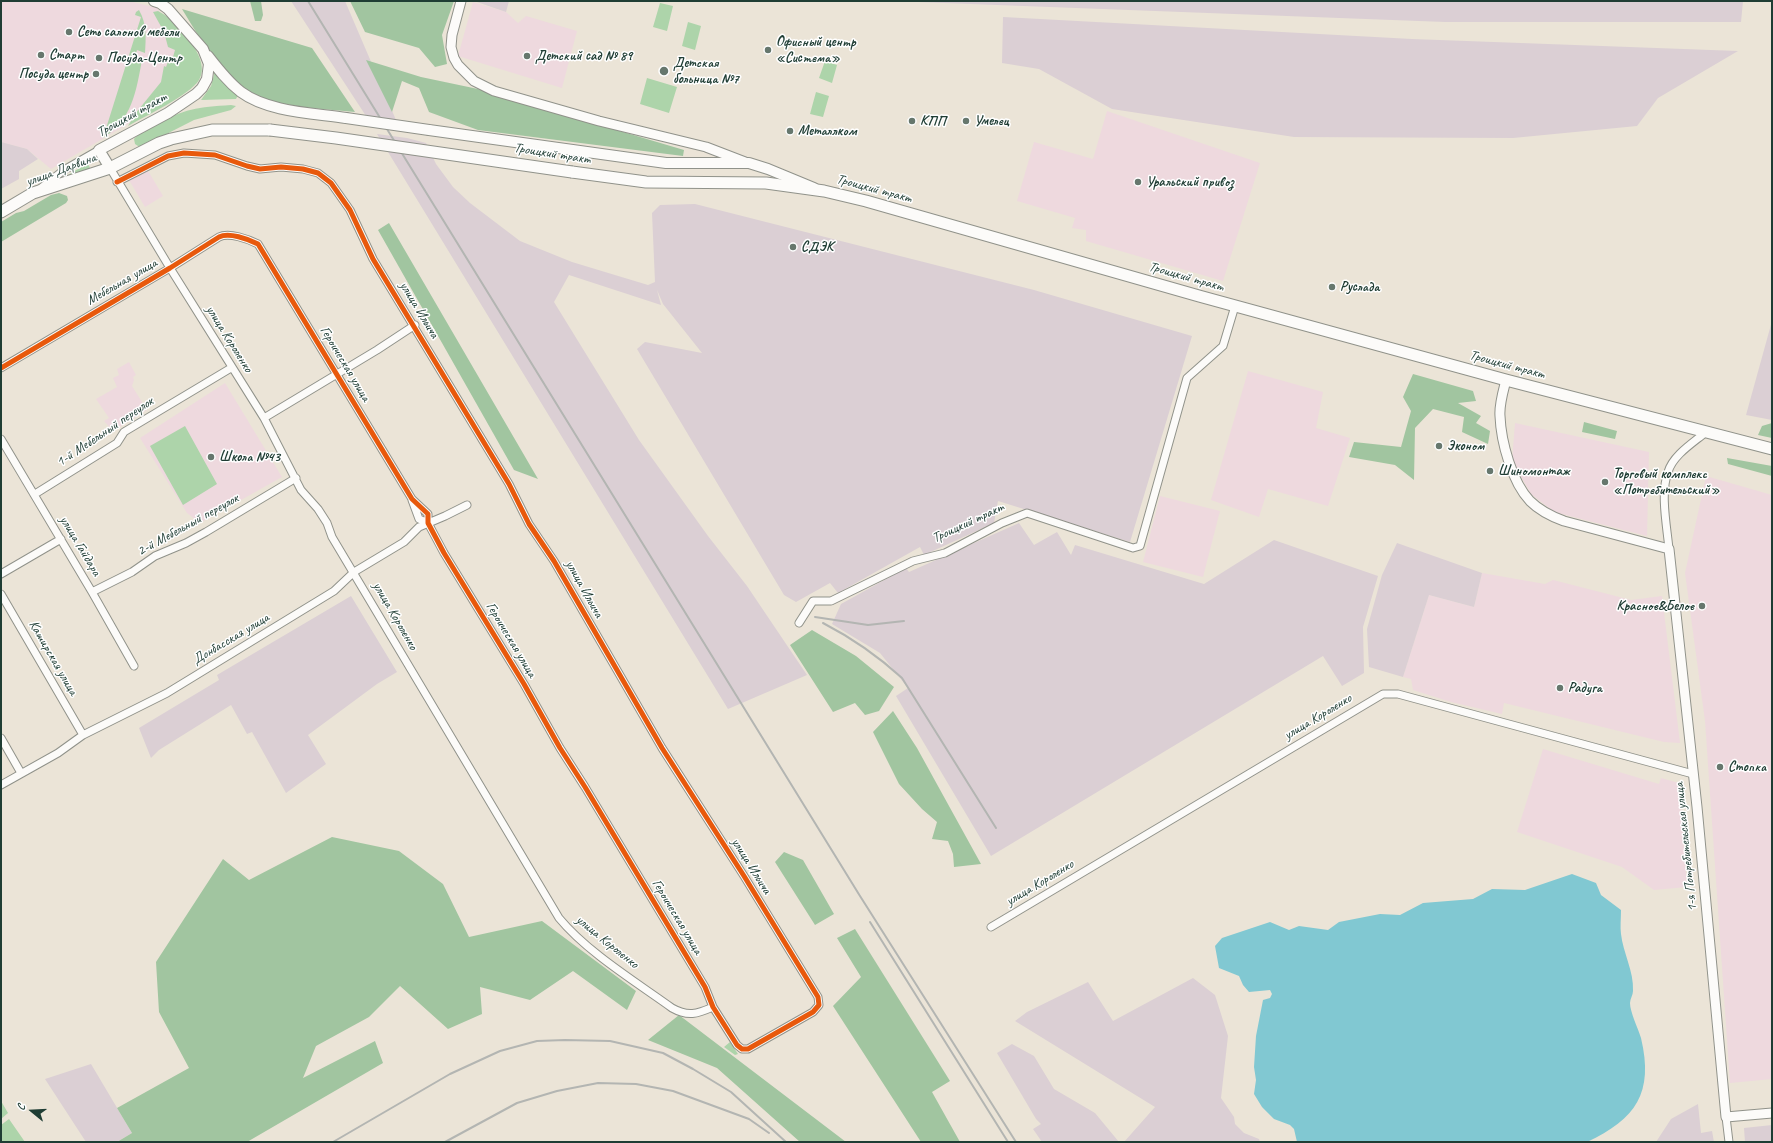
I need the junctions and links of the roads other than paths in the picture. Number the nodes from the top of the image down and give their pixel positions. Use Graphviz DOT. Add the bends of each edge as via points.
graph roads {
  1 [pos="154,1"];
  2 [pos="461,1"];
  3 [pos="203,49"];
  4 [pos="706,147"];
  5 [pos="99,150"];
  6 [pos="749,163"];
  7 [pos="702,164"];
  8 [pos="110,168"];
  9 [pos="117,182"];
  10 [pos="824,191"];
  11 [pos="33,193"];
  12 [pos="1,212"];
  13 [pos="258,244"];
  14 [pos="170,268"];
  15 [pos="1235,306"];
  16 [pos="415,325"];
  17 [pos="1,368"];
  18 [pos="231,368"];
  19 [pos="337,374"];
  20 [pos="1506,380"];
  21 [pos="264,418"];
  22 [pos="1706,432"];
  23 [pos="1,439"];
  24 [pos="1772,449"];
  25 [pos="296,478"];
  26 [pos="35,494"];
  27 [pos="467,505"];
  28 [pos="428,523"];
  29 [pos="61,539"];
  30 [pos="1669,549"];
  31 [pos="354,572"];
  32 [pos="1,574"];
  33 [pos="92,592"];
  34 [pos="1,594"];
  35 [pos="799,622"];
  36 [pos="134,666"];
  37 [pos="83,735"];
  38 [pos="1,738"];
  39 [pos="21,773"];
  40 [pos="1693,774"];
  41 [pos="1,785"];
  42 [pos="991,927"];
  43 [pos="713,1008"];
  44 [pos="742,1049"];
  45 [pos="1772,1113"];
  46 [pos="1726,1117"];
  47 [pos="1729,1142"];
  1 -- 3 [label="main road, Троицкий тракт" via="168,9"];
  2 -- 4 [label="street" via="451,47 458,65 474,81 494,90 592,119"];
  3 -- 5 [label="main road, Троицкий тракт" via="209,64 208,73 202,88 196,94 168,113"];
  3 -- 7 [label="main road, bridge" via="241,92 278,107 666,163"];
  4 -- 6 [label="street"];
  4 -- 7 [label="street" via="709,152 708,158"];
  5 -- 8 [label="main road, Троицкий тракт"];
  5 -- 11 [label="street" via="64,170"];
  6 -- 7 [label="main road"];
  6 -- 10 [label="main road"];
  8 -- 9 [label="street, улица Короленко"];
  8 -- 10 [label="main road, Троицкий тракт, bridge" via="160,143 184,136 212,130 270,130 634,181 766,183"];
  8 -- 11 [label="main road, улица Дарвина"];
  9 -- 14 [label="street, улица Короленко"];
  9 -- 16 [label="street, улица Ильича" via="168,156 184,152 215,155 260,169 303,168 318,173 331,183 350,210 373,258"];
  10 -- 15 [label="main road, Троицкий тракт"];
  11 -- 12 [label="main road, улица Дарвина"];
  13 -- 14 [label="street, Мебельная улица" via="223,235"];
  13 -- 19 [label="street, Героическая улица"];
  14 -- 17 [label="street, Мебельная улица"];
  14 -- 18 [label="street, улица Короленко"];
  15 -- 20 [label="main road, Троицкий тракт"];
  15 -- 35 [label="street, Троицкий тракт" via="1223,346 1188,378 1140,546 1133,548 1027,513 944,553 913,561 832,601 813,601"];
  16 -- 19 [label="street"];
  16 -- 44 [label="street, улица Ильича" via="662,748 818,997 819,1005 813,1012 748,1049"];
  18 -- 21 [label="street, улица Короленко"];
  18 -- 26 [label="street, 1-й Мебельный переулок" via="124,432 117,443"];
  19 -- 21 [label="street"];
  19 -- 28 [label="street, Героическая улица" via="412,499 428,514"];
  20 -- 22 [label="main road, Троицкий тракт"];
  20 -- 30 [label="street" via="1500,415 1504,448 1510,467 1530,501 1556,519"];
  21 -- 25 [label="street, улица Короленко"];
  22 -- 24 [label="main road, Троицкий тракт"];
  22 -- 30 [label="street, 1-я Потребительская улица" via="1676,458 1668,471 1665,494"];
  23 -- 26 [label="street, улица Гайдара"];
  25 -- 31 [label="street, улица Короленко" via="327,523"];
  25 -- 33 [label="street, 2-й Мебельный переулок" via="206,532 154,556 132,572"];
  26 -- 29 [label="street, улица Гайдара"];
  27 -- 28 [label="street, Донбасская улица"];
  28 -- 31 [label="street, Донбасская улица" via="419,527 398,546"];
  28 -- 43 [label="street, Героическая улица" via="705,987"];
  29 -- 32 [label="street"];
  29 -- 33 [label="street, улица Гайдара"];
  30 -- 40 [label="street, 1-я Потребительская улица"];
  31 -- 37 [label="street, Донбасская улица" via="334,591 167,693"];
  31 -- 43 [label="street, улица Короленко" via="548,901 570,930 615,967 681,1013 701,1012"];
  33 -- 36 [label="street, улица Гайдара"];
  34 -- 37 [label="street, Каширская улица"];
  37 -- 39 [label="street, Донбасская улица" via="58,753"];
  38 -- 39 [label="street"];
  39 -- 41 [label="street, Донбасская улица"];
  40 -- 42 [label="street, улица Короленко" via="1398,694 1383,694"];
  40 -- 46 [label="street, 1-я Потребительская улица"];
  43 -- 44 [label="street, Героическая улица"];
  45 -- 46 [label="street"];
  46 -- 47 [label="street, 1-я Потребительская улица"];
}
